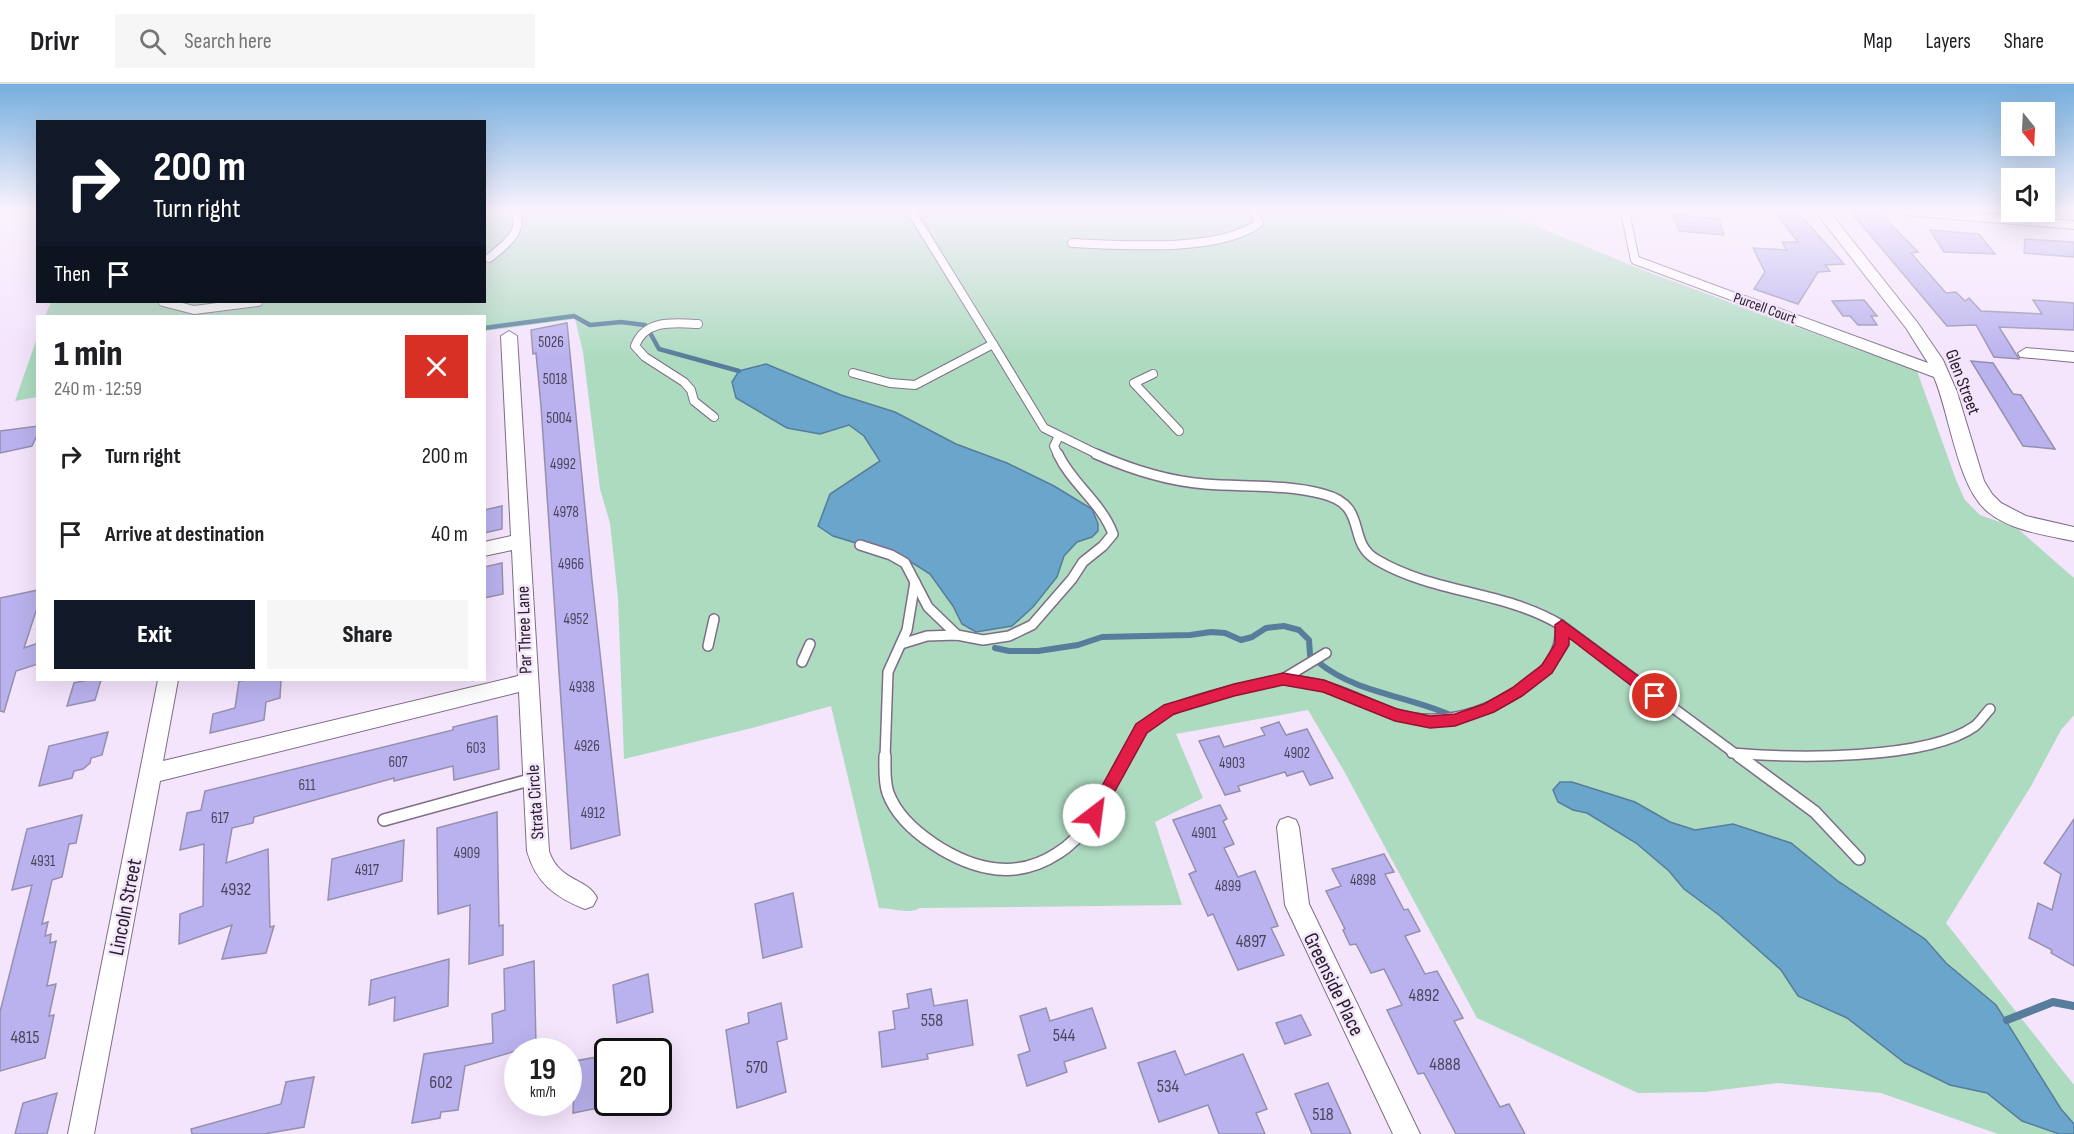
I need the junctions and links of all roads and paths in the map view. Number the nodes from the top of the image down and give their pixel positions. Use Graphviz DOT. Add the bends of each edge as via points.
graph roads {
  1 [pos="941,260"];
  2 [pos="1635,260"];
  3 [pos="1861,260"];
  4 [pos="1740,299"];
  5 [pos="167,303"];
  6 [pos="250,303"];
  7 [pos="698,324"];
  8 [pos="508,336"];
  9 [pos="993,344"];
  10 [pos="2026,353"];
  11 [pos="2074,357"];
  12 [pos="853,373"];
  13 [pos="1153,374"];
  14 [pos="1942,374"];
  15 [pos="714,417"];
  16 [pos="1179,431"];
  17 [pos="1059,436"];
  18 [pos="2074,534"];
  19 [pos="521,541"];
  20 [pos="860,545"];
  21 [pos="486,549"];
  22 [pos="915,582"];
  23 [pos="714,619"];
  24 [pos="1562,625"];
  25 [pos="957,635"];
  26 [pos="810,644"];
  27 [pos="901,644"];
  28 [pos="708,646"];
  29 [pos="1326,653"];
  30 [pos="802,662"];
  31 [pos="1283,679"];
  32 [pos="168,681"];
  33 [pos="527,682"];
  34 [pos="1990,709"];
  35 [pos="1732,753"];
  36 [pos="150,774"];
  37 [pos="533,779"];
  38 [pos="384,820"];
  39 [pos="1288,826"];
  40 [pos="1859,859"];
  41 [pos="585,898"];
  42 [pos="81,1134"];
  43 [pos="1407,1134"];
  1 -- 9 [label="lane"];
  2 -- 4 [label="lane, Purcell Court"];
  3 -- 14 [label="street, Glen Street" via="1922,338"];
  4 -- 14 [label="street, Purcell Court"];
  5 -- 6 [label="lane" via="194,310"];
  7 -- 15 [label="lane" via="658,324 642,330 634,346 684,382 694,401"];
  8 -- 19 [label="street, Par Three Lane"];
  9 -- 12 [label="lane" via="915,385"];
  9 -- 17 [label="lane" via="1044,428"];
  10 -- 11 [label="street"];
  13 -- 16 [label="lane" via="1134,383"];
  14 -- 18 [label="street, Glen Street" via="1980,490 2007,515"];
  17 -- 24 [label="lane" via="1139,470 1174,480 1284,487 1327,495 1353,512 1360,544 1384,565 1445,586 1519,602"];
  17 -- 25 [label="lane" via="1054,447 1059,462 1094,497 1109,519 1113,534 1083,562 1032,625 1009,636 983,640"];
  19 -- 21 [label="street"];
  19 -- 33 [label="street, Par Three Lane"];
  20 -- 22 [label="lane" via="905,563"];
  22 -- 25 [label="lane" via="928,607"];
  22 -- 27 [label="lane"];
  23 -- 28 [label="lane"];
  24 -- 31 [label="lane" via="1562,645 1547,669 1489,708 1455,720 1430,722 1395,714 1324,686"];
  24 -- 35 [label="lane"];
  25 -- 27 [label="lane" via="927,636"];
  26 -- 30 [label="lane"];
  27 -- 31 [label="lane" via="888,672 887,792 900,815 926,839 962,860 997,869 1030,867 1059,853 1084,831 1142,729 1170,710"];
  29 -- 31 [label="lane"];
  32 -- 36 [label="street, Lincoln Street"];
  33 -- 36 [label="street, Par Three Lane"];
  33 -- 37 [label="street, Strata Circle"];
  34 -- 35 [label="lane" via="1975,726 1941,741 1900,752 1767,756"];
  35 -- 40 [label="lane" via="1815,812"];
  36 -- 42 [label="street, Lincoln Street"];
  37 -- 38 [label="lane"];
  37 -- 41 [label="street, Strata Circle" via="541,862 550,878"];
  39 -- 43 [label="street, Greenside Place" via="1296,905"];
}
